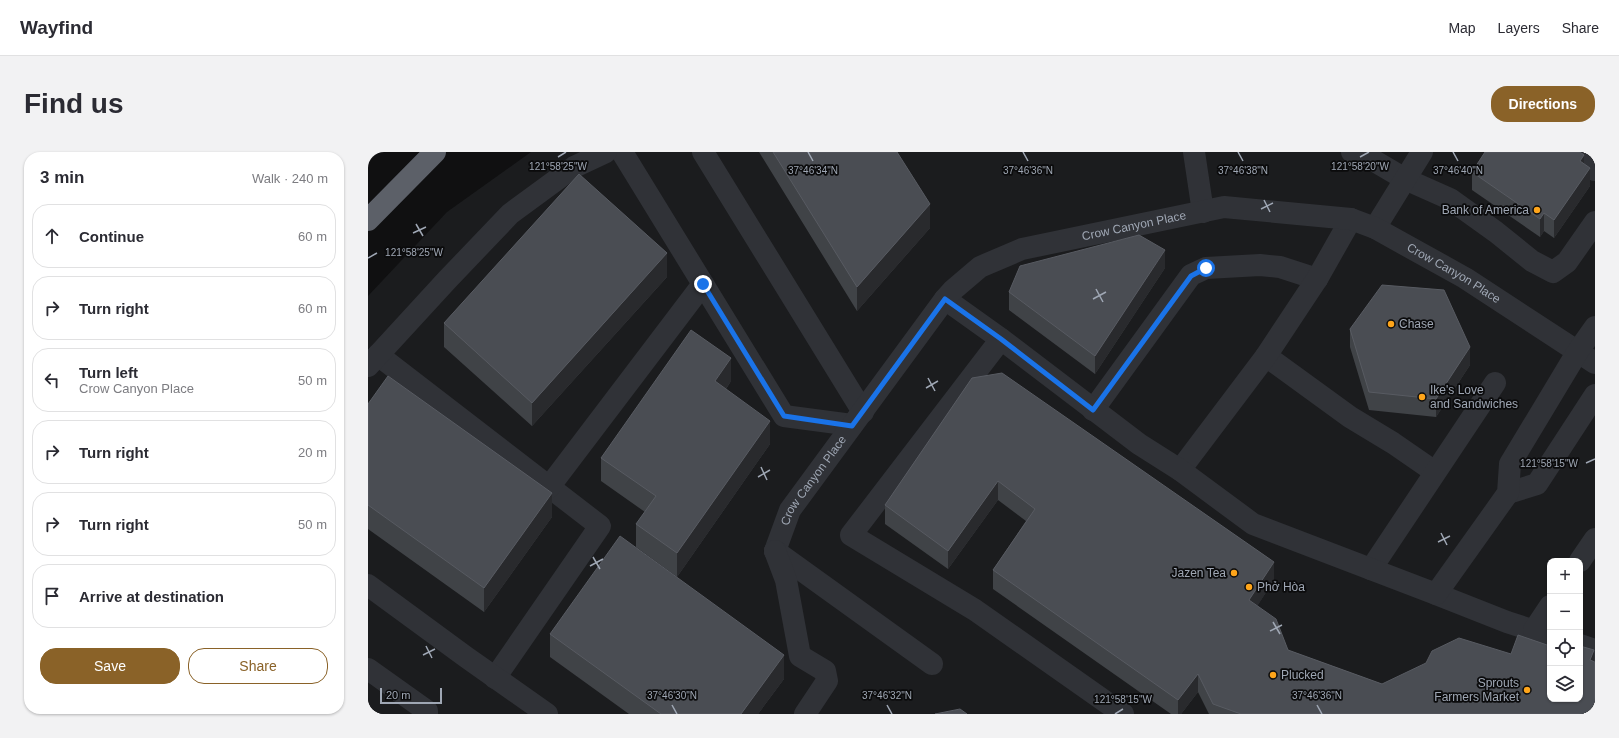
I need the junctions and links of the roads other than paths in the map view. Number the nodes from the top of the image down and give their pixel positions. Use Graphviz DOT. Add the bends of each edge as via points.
graph roads {
  1 [pos="435,152"];
  2 [pos="606,152"];
  3 [pos="622,152"];
  4 [pos="703,152"];
  5 [pos="1194,152"];
  6 [pos="1352,152"];
  7 [pos="1422,152"];
  8 [pos="1568,152"];
  9 [pos="1595,170"];
  10 [pos="1405,179"];
  11 [pos="1203,212"];
  12 [pos="1351,218"];
  13 [pos="368,220"];
  14 [pos="1595,222"];
  15 [pos="1375,228"];
  16 [pos="1317,280"];
  17 [pos="703,284"];
  18 [pos="945,299"];
  19 [pos="1595,327"];
  20 [pos="1001,339"];
  21 [pos="1266,356"];
  22 [pos="1587,357"];
  23 [pos="373,360"];
  24 [pos="1495,383"];
  25 [pos="1595,395"];
  26 [pos="1093,410"];
  27 [pos="858,419"];
  28 [pos="1180,470"];
  29 [pos="1435,472"];
  30 [pos="549,487"];
  31 [pos="1508,494"];
  32 [pos="1595,539"];
  33 [pos="775,551"];
  34 [pos="1582,558"];
  35 [pos="1370,569"];
  36 [pos="368,585"];
  37 [pos="1436,594"];
  38 [pos="1547,616"];
  39 [pos="1542,633"];
  40 [pos="1583,646"];
  41 [pos="1595,650"];
  42 [pos="932,664"];
  43 [pos="368,669"];
  44 [pos="495,678"];
  45 [pos="427,714"];
  46 [pos="547,714"];
  47 [pos="805,714"];
  48 [pos="1123,714"];
  1 -- 13 [label="highway"];
  2 -- 23 [label="street" via="574,167 510,214"];
  3 -- 17 [label="street"];
  4 -- 27 [label="street"];
  5 -- 11 [label="street"];
  6 -- 10 [label="street" via="1366,156"];
  7 -- 10 [label="street"];
  8 -- 9 [label="street"];
  10 -- 14 [label="street" via="1450,199 1532,261 1553,272 1567,262"];
  10 -- 15 [label="street"];
  11 -- 12 [label="street, Crow Canyon Place" via="1224,207"];
  11 -- 18 [label="street, Crow Canyon Place" via="1022,249 980,267"];
  12 -- 15 [label="street, Crow Canyon Place"];
  12 -- 16 [label="street"];
  15 -- 22 [label="street, Crow Canyon Place" via="1465,278"];
  16 -- 21 [label="street"];
  16 -- 26 [label="street" via="1280,268 1260,265 1206,268 1191,276"];
  17 -- 27 [label="street" via="784,416"];
  17 -- 30 [label="street"];
  18 -- 20 [label="street"];
  18 -- 27 [label="street, Crow Canyon Place"];
  19 -- 22 [label="street"];
  20 -- 26 [label="street"];
  20 -- 48 [label="street" via="850,535 975,610"];
  21 -- 28 [label="street"];
  21 -- 29 [label="street" via="1350,417"];
  22 -- 31 [label="street" via="1510,464"];
  23 -- 30 [label="street"];
  24 -- 29 [label="street"];
  25 -- 31 [label="street" via="1537,484"];
  26 -- 28 [label="street"];
  27 -- 33 [label="street, Crow Canyon Place" via="790,510"];
  28 -- 35 [label="street" via="1253,524"];
  29 -- 35 [label="street"];
  30 -- 44 [label="street" via="600,526"];
  31 -- 37 [label="street"];
  32 -- 34 [label="street"];
  33 -- 42 [label="street"];
  33 -- 47 [label="street" via="786,580 800,656 825,671 827,681"];
  35 -- 37 [label="street"];
  36 -- 44 [label="street"];
  37 -- 39 [label="street"];
  38 -- 39 [label="street"];
  40 -- 41 [label="street"];
  43 -- 45 [label="street" via="427,711"];
  44 -- 46 [label="street"];
}
